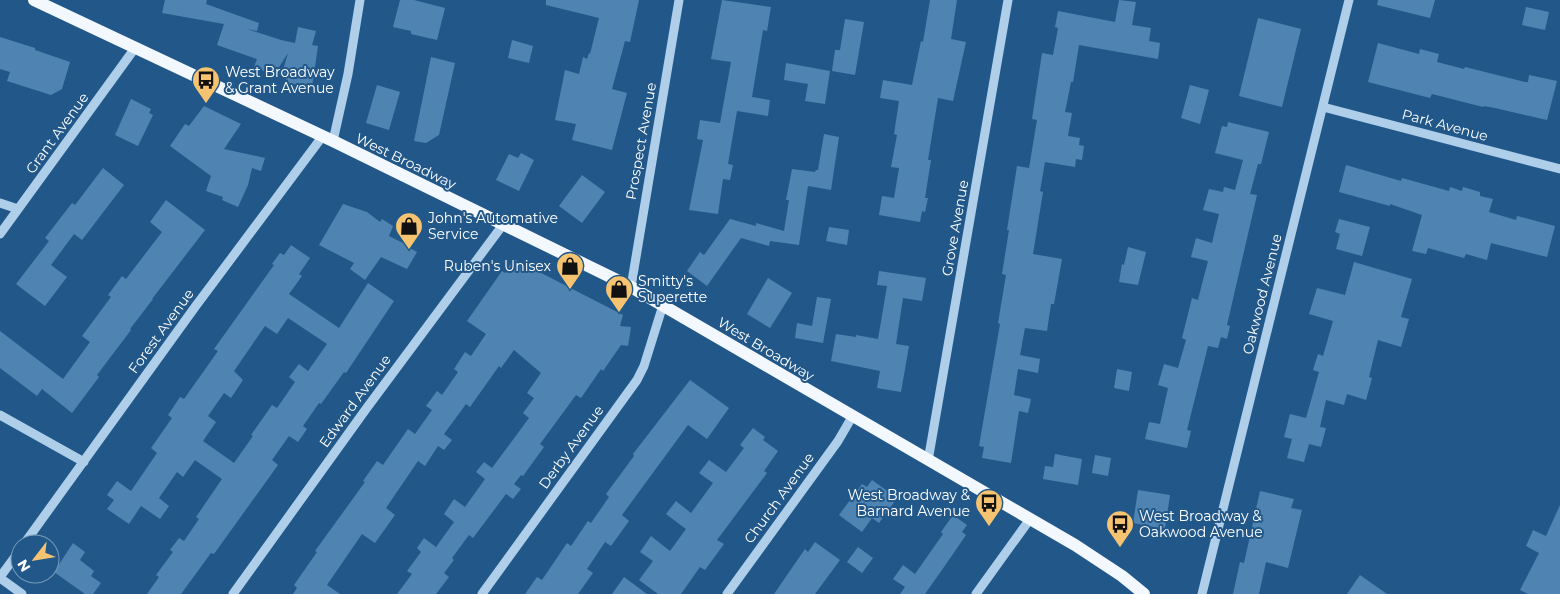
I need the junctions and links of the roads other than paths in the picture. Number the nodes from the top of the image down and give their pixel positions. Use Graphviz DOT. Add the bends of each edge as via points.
graph roads {
  1 [pos="360,0"];
  2 [pos="679,0"];
  3 [pos="1008,0"];
  4 [pos="1349,0"];
  5 [pos="40,1"];
  6 [pos="136,48"];
  7 [pos="1323,108"];
  8 [pos="327,139"];
  9 [pos="1560,169"];
  10 [pos="0,203"];
  11 [pos="18,208"];
  12 [pos="502,226"];
  13 [pos="0,234"];
  14 [pos="630,287"];
  15 [pos="663,305"];
  16 [pos="0,415"];
  17 [pos="852,417"];
  18 [pos="928,461"];
  19 [pos="84,462"];
  20 [pos="1030,519"];
  21 [pos="31,534"];
  22 [pos="10,564"];
  23 [pos="0,578"];
  24 [pos="22,594"];
  25 [pos="233,594"];
  26 [pos="482,594"];
  27 [pos="727,594"];
  28 [pos="976,594"];
  29 [pos="1144,594"];
  30 [pos="1202,594"];
  1 -- 8 [label="street" via="348,74"];
  2 -- 14 [label="street, Prospect Avenue"];
  3 -- 18 [label="street, Grove Avenue"];
  4 -- 7 [label="street, Oakwood Avenue"];
  5 -- 6 [label="main road, West Broadway"];
  6 -- 8 [label="main road, West Broadway"];
  6 -- 11 [label="street, Grant Avenue"];
  7 -- 9 [label="street, Park Avenue"];
  7 -- 30 [label="street, Oakwood Avenue"];
  8 -- 12 [label="main road, West Broadway"];
  8 -- 19 [label="street, Forest Avenue" via="195,307"];
  10 -- 11 [label="street"];
  11 -- 13 [label="street, Grant Avenue"];
  12 -- 14 [label="main road, West Broadway"];
  12 -- 25 [label="street, Edward Avenue"];
  14 -- 15 [label="main road, West Broadway"];
  15 -- 17 [label="main road, West Broadway"];
  15 -- 26 [label="street, Derby Avenue" via="637,380"];
  16 -- 19 [label="street"];
  17 -- 18 [label="main road, West Broadway"];
  17 -- 27 [label="street, Church Avenue"];
  18 -- 20 [label="main road, West Broadway"];
  19 -- 21 [label="street, Forest Avenue"];
  20 -- 28 [label="street"];
  20 -- 29 [label="main road, West Broadway" via="1075,545"];
  22 -- 23 [label="street"];
  23 -- 24 [label="street"];
}
